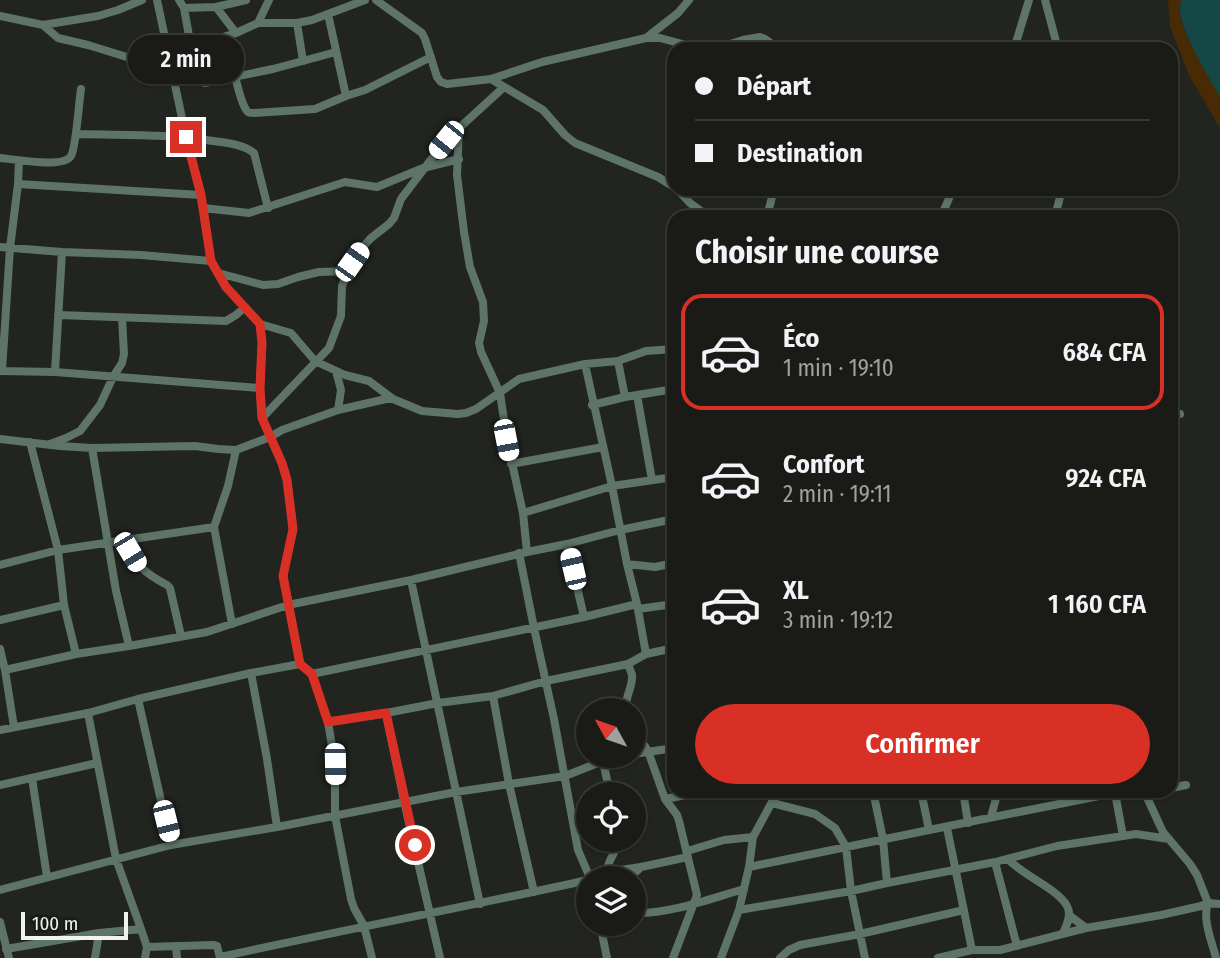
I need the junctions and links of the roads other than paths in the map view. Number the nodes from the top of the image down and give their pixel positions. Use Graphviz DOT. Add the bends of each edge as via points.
graph roads {
  1 [pos="142,0"];
  2 [pos="157,0"];
  3 [pos="246,0"];
  4 [pos="270,0"];
  5 [pos="365,0"];
  6 [pos="376,0"];
  7 [pos="689,0"];
  8 [pos="1029,0"];
  9 [pos="1045,0"];
  10 [pos="181,4"];
  11 [pos="216,7"];
  12 [pos="328,14"];
  13 [pos="0,16"];
  14 [pos="258,23"];
  15 [pos="297,23"];
  16 [pos="43,25"];
  17 [pos="236,33"];
  18 [pos="646,38"];
  19 [pos="675,42"];
  20 [pos="737,42"];
  21 [pos="769,42"];
  22 [pos="1016,42"];
  23 [pos="1056,42"];
  24 [pos="191,47"];
  25 [pos="168,52"];
  26 [pos="336,52"];
  27 [pos="431,57"];
  28 [pos="303,61"];
  29 [pos="172,71"];
  30 [pos="191,74"];
  31 [pos="235,76"];
  32 [pos="491,79"];
  33 [pos="504,87"];
  34 [pos="81,89"];
  35 [pos="345,96"];
  36 [pos="459,127"];
  37 [pos="76,134"];
  38 [pos="186,137"];
  39 [pos="0,158"];
  40 [pos="459,159"];
  41 [pos="19,161"];
  42 [pos="423,168"];
  43 [pos="667,183"];
  44 [pos="18,184"];
  45 [pos="201,195"];
  46 [pos="683,196"];
  47 [pos="203,208"];
  48 [pos="268,208"];
  49 [pos="700,210"];
  50 [pos="0,247"];
  51 [pos="10,248"];
  52 [pos="62,252"];
  53 [pos="211,261"];
  54 [pos="348,271"];
  55 [pos="218,273"];
  56 [pos="244,307"];
  57 [pos="2,312"];
  58 [pos="58,315"];
  59 [pos="122,318"];
  60 [pos="260,324"];
  61 [pos="667,350"];
  62 [pos="315,361"];
  63 [pos="618,361"];
  64 [pos="584,364"];
  65 [pos="1,371"];
  66 [pos="55,372"];
  67 [pos="336,372"];
  68 [pos="113,376"];
  69 [pos="260,388"];
  70 [pos="667,390"];
  71 [pos="500,393"];
  72 [pos="637,395"];
  73 [pos="625,397"];
  74 [pos="393,400"];
  75 [pos="592,405"];
  76 [pos="338,410"];
  77 [pos="262,418"];
  78 [pos="270,437"];
  79 [pos="0,439"];
  80 [pos="30,442"];
  81 [pos="50,444"];
  82 [pos="603,447"];
  83 [pos="92,448"];
  84 [pos="236,450"];
  85 [pos="511,464"];
  86 [pos="667,478"];
  87 [pos="652,480"];
  88 [pos="612,486"];
  89 [pos="523,513"];
  90 [pos="667,520"];
  91 [pos="214,527"];
  92 [pos="620,530"];
  93 [pos="123,539"];
  94 [pos="107,541"];
  95 [pos="567,544"];
  96 [pos="58,550"];
  97 [pos="523,553"];
  98 [pos="627,564"];
  99 [pos="0,565"];
  100 [pos="667,565"];
  101 [pos="411,580"];
  102 [pos="64,605"];
  103 [pos="288,605"];
  104 [pos="667,605"];
  105 [pos="638,607"];
  106 [pos="584,617"];
  107 [pos="0,620"];
  108 [pos="232,624"];
  109 [pos="534,628"];
  110 [pos="181,636"];
  111 [pos="129,646"];
  112 [pos="0,649"];
  113 [pos="427,650"];
  114 [pos="667,650"];
  115 [pos="76,654"];
  116 [pos="646,654"];
  117 [pos="300,664"];
  118 [pos="628,664"];
  119 [pos="5,670"];
  120 [pos="251,673"];
  121 [pos="312,674"];
  122 [pos="546,681"];
  123 [pos="493,695"];
  124 [pos="627,698"];
  125 [pos="138,699"];
  126 [pos="438,703"];
  127 [pos="88,713"];
  128 [pos="386,713"];
  129 [pos="328,722"];
  130 [pos="14,727"];
  131 [pos="0,730"];
  132 [pos="646,748"];
  133 [pos="667,749"];
  134 [pos="648,751"];
  135 [pos="97,763"];
  136 [pos="585,768"];
  137 [pos="565,776"];
  138 [pos="32,778"];
  139 [pos="509,784"];
  140 [pos="1186,785"];
  141 [pos="0,786"];
  142 [pos="1178,787"];
  143 [pos="456,792"];
  144 [pos="670,798"];
  145 [pos="774,798"];
  146 [pos="874,798"];
  147 [pos="922,798"];
  148 [pos="964,798"];
  149 [pos="996,798"];
  150 [pos="1073,798"];
  151 [pos="1120,798"];
  152 [pos="1147,798"];
  153 [pos="665,799"];
  154 [pos="404,801"];
  155 [pos="772,803"];
  156 [pos="335,816"];
  157 [pos="991,817"];
  158 [pos="968,823"];
  159 [pos="277,827"];
  160 [pos="947,828"];
  161 [pos="929,830"];
  162 [pos="1123,836"];
  163 [pos="753,837"];
  164 [pos="883,839"];
  165 [pos="1169,839"];
  166 [pos="172,845"];
  167 [pos="846,847"];
  168 [pos="688,854"];
  169 [pos="116,859"];
  170 [pos="1009,860"];
  171 [pos="995,862"];
  172 [pos="585,866"];
  173 [pos="645,866"];
  174 [pos="749,867"];
  175 [pos="955,870"];
  176 [pos="47,877"];
  177 [pos="576,882"];
  178 [pos="887,883"];
  179 [pos="744,889"];
  180 [pos="0,890"];
  181 [pos="851,891"];
  182 [pos="534,892"];
  183 [pos="1208,903"];
  184 [pos="480,904"];
  185 [pos="694,904"];
  186 [pos="1220,904"];
  187 [pos="739,910"];
  188 [pos="964,910"];
  189 [pos="646,912"];
  190 [pos="431,913"];
  191 [pos="1069,915"];
  192 [pos="0,922"];
  193 [pos="364,926"];
  194 [pos="1086,928"];
  195 [pos="141,929"];
  196 [pos="99,933"];
  197 [pos="1063,933"];
  198 [pos="860,934"];
  199 [pos="602,936"];
  200 [pos="176,946"];
  201 [pos="1017,946"];
  202 [pos="146,947"];
  203 [pos="972,950"];
  204 [pos="7,953"];
  205 [pos="220,957"];
  206 [pos="95,958"];
  207 [pos="145,958"];
  208 [pos="177,958"];
  209 [pos="372,958"];
  210 [pos="440,958"];
  211 [pos="607,958"];
  212 [pos="673,958"];
  213 [pos="721,958"];
  214 [pos="780,958"];
  215 [pos="865,958"];
  216 [pos="937,958"];
  217 [pos="1216,958"];
  1 -- 16 [label="street" via="98,16"];
  2 -- 25 [label="street"];
  3 -- 11 [label="street"];
  4 -- 14 [label="street"];
  5 -- 12 [label="street"];
  6 -- 27 [label="street" via="422,33"];
  7 -- 18 [label="street"];
  8 -- 22 [label="street"];
  9 -- 23 [label="street"];
  10 -- 11 [label="street"];
  10 -- 24 [label="street"];
  11 -- 17 [label="street"];
  12 -- 15 [label="street"];
  12 -- 26 [label="street"];
  13 -- 16 [label="street"];
  14 -- 15 [label="street"];
  14 -- 17 [label="street"];
  15 -- 28 [label="street"];
  16 -- 29 [label="street" via="58,38"];
  17 -- 24 [label="street"];
  18 -- 19 [label="street"];
  18 -- 32 [label="street"];
  20 -- 21 [label="street" via="760,37"];
  24 -- 25 [label="street"];
  24 -- 30 [label="street"];
  25 -- 29 [label="street"];
  26 -- 28 [label="street"];
  26 -- 35 [label="street"];
  27 -- 32 [label="street" via="441,82"];
  27 -- 35 [label="street"];
  28 -- 31 [label="street"];
  29 -- 30 [label="street"];
  29 -- 38 [label="street"];
  30 -- 31 [label="street" via="205,83"];
  31 -- 35 [label="street" via="246,110 254,113 308,110"];
  32 -- 33 [label="street"];
  33 -- 36 [label="street"];
  33 -- 43 [label="street" via="543,110 575,143"];
  34 -- 37 [label="street"];
  36 -- 40 [label="street"];
  36 -- 42 [label="street"];
  37 -- 38 [label="street"];
  37 -- 41 [label="street" via="72,154 61,162"];
  38 -- 45 [label="street"];
  38 -- 48 [label="street" via="249,148"];
  39 -- 41 [label="street"];
  40 -- 42 [label="street"];
  40 -- 71 [label="street" via="467,254 484,302 479,343"];
  41 -- 44 [label="street"];
  42 -- 48 [label="street" via="377,187 345,182"];
  42 -- 54 [label="street" via="394,218 360,250"];
  44 -- 45 [label="street"];
  44 -- 51 [label="street"];
  45 -- 47 [label="street"];
  46 -- 49 [label="street"];
  47 -- 48 [label="street" via="243,213"];
  47 -- 53 [label="street"];
  50 -- 51 [label="street"];
  51 -- 52 [label="street"];
  51 -- 57 [label="street"];
  52 -- 53 [label="street"];
  52 -- 58 [label="street"];
  53 -- 55 [label="street"];
  54 -- 55 [label="street" via="319,272 263,285"];
  54 -- 62 [label="street" via="335,335"];
  55 -- 56 [label="street"];
  56 -- 59 [label="street" via="226,321"];
  56 -- 60 [label="street"];
  57 -- 65 [label="street"];
  58 -- 59 [label="street"];
  58 -- 66 [label="street"];
  59 -- 68 [label="street" via="124,354"];
  60 -- 62 [label="street" via="291,333"];
  60 -- 69 [label="street"];
  61 -- 63 [label="street"];
  62 -- 67 [label="street"];
  62 -- 77 [label="street"];
  63 -- 64 [label="street"];
  63 -- 73 [label="street"];
  64 -- 71 [label="street" via="519,379"];
  64 -- 75 [label="street"];
  65 -- 66 [label="street"];
  66 -- 68 [label="street"];
  67 -- 74 [label="street" via="369,381"];
  67 -- 76 [label="street" via="341,390"];
  68 -- 69 [label="street"];
  68 -- 81 [label="street" via="100,405 80,431"];
  69 -- 77 [label="street"];
  70 -- 72 [label="street"];
  71 -- 74 [label="street" via="476,409 458,414 422,411"];
  71 -- 85 [label="street"];
  72 -- 73 [label="street"];
  72 -- 87 [label="street"];
  73 -- 75 [label="street"];
  74 -- 76 [label="street"];
  75 -- 82 [label="street"];
  76 -- 78 [label="street"];
  77 -- 78 [label="street"];
  78 -- 84 [label="street"];
  78 -- 103 [label="street" via="287,480 293,529 283,576"];
  79 -- 80 [label="street"];
  80 -- 81 [label="street"];
  80 -- 96 [label="street"];
  81 -- 83 [label="street"];
  82 -- 85 [label="street"];
  82 -- 88 [label="street"];
  83 -- 84 [label="street"];
  83 -- 94 [label="street"];
  84 -- 91 [label="street"];
  85 -- 89 [label="street"];
  86 -- 87 [label="street"];
  87 -- 88 [label="street"];
  88 -- 89 [label="street"];
  88 -- 92 [label="street"];
  89 -- 97 [label="street"];
  90 -- 92 [label="street"];
  91 -- 93 [label="street"];
  91 -- 108 [label="street"];
  92 -- 95 [label="street"];
  92 -- 98 [label="street"];
  93 -- 94 [label="street"];
  93 -- 110 [label="street" via="143,570 170,588"];
  94 -- 96 [label="street"];
  94 -- 111 [label="street"];
  95 -- 97 [label="street"];
  95 -- 106 [label="street"];
  96 -- 99 [label="street"];
  96 -- 102 [label="street"];
  97 -- 101 [label="street"];
  97 -- 109 [label="street"];
  98 -- 100 [label="street"];
  98 -- 105 [label="street"];
  101 -- 103 [label="street"];
  101 -- 113 [label="street"];
  102 -- 107 [label="street"];
  102 -- 115 [label="street"];
  103 -- 108 [label="street"];
  103 -- 117 [label="street"];
  104 -- 105 [label="street"];
  105 -- 106 [label="street"];
  105 -- 116 [label="street"];
  106 -- 109 [label="street"];
  108 -- 110 [label="street"];
  109 -- 113 [label="street"];
  109 -- 122 [label="street"];
  110 -- 111 [label="street"];
  111 -- 115 [label="street"];
  112 -- 119 [label="street"];
  113 -- 121 [label="street"];
  113 -- 126 [label="street"];
  114 -- 116 [label="street"];
  115 -- 119 [label="street"];
  116 -- 118 [label="street"];
  117 -- 120 [label="street"];
  117 -- 121 [label="street"];
  118 -- 122 [label="street"];
  118 -- 124 [label="street" via="632,674"];
  119 -- 130 [label="street"];
  120 -- 125 [label="street"];
  120 -- 159 [label="street"];
  121 -- 129 [label="street"];
  122 -- 123 [label="street"];
  122 -- 137 [label="street"];
  123 -- 126 [label="street"];
  123 -- 139 [label="street"];
  125 -- 127 [label="street"];
  125 -- 166 [label="street"];
  126 -- 128 [label="street"];
  126 -- 143 [label="street"];
  127 -- 130 [label="street"];
  127 -- 135 [label="street"];
  128 -- 129 [label="street"];
  128 -- 154 [label="street"];
  129 -- 156 [label="street" via="335,764"];
  130 -- 131 [label="street"];
  132 -- 134 [label="street"];
  133 -- 134 [label="street"];
  134 -- 153 [label="street"];
  135 -- 138 [label="street"];
  135 -- 169 [label="street"];
  136 -- 137 [label="street"];
  137 -- 139 [label="street"];
  137 -- 172 [label="street"];
  138 -- 141 [label="street"];
  138 -- 176 [label="street"];
  139 -- 143 [label="street"];
  139 -- 182 [label="street"];
  140 -- 142 [label="street"];
  143 -- 154 [label="street"];
  143 -- 184 [label="street"];
  144 -- 153 [label="street"];
  145 -- 155 [label="street"];
  146 -- 164 [label="street"];
  147 -- 161 [label="street"];
  148 -- 158 [label="street"];
  149 -- 157 [label="street"];
  150 -- 157 [label="street"];
  151 -- 162 [label="street"];
  152 -- 165 [label="street"];
  153 -- 168 [label="street" via="677,815"];
  154 -- 156 [label="street"];
  154 -- 190 [label="street"];
  155 -- 163 [label="street"];
  155 -- 167 [label="street" via="815,814 835,828"];
  156 -- 159 [label="street"];
  156 -- 193 [label="street" via="354,908"];
  157 -- 158 [label="street"];
  158 -- 160 [label="street"];
  159 -- 166 [label="street"];
  160 -- 161 [label="street"];
  160 -- 175 [label="street"];
  161 -- 164 [label="street"];
  162 -- 165 [label="street"];
  162 -- 170 [label="street" via="1057,846"];
  163 -- 168 [label="street" via="724,840"];
  163 -- 174 [label="street"];
  164 -- 167 [label="street"];
  164 -- 178 [label="street"];
  165 -- 183 [label="street" via="1197,875"];
  166 -- 169 [label="street"];
  167 -- 174 [label="street"];
  167 -- 181 [label="street"];
  168 -- 173 [label="street"];
  168 -- 185 [label="street" via="697,895"];
  169 -- 176 [label="street"];
  169 -- 195 [label="street"];
  170 -- 171 [label="street"];
  170 -- 191 [label="street" via="1059,895"];
  171 -- 175 [label="street"];
  171 -- 201 [label="street"];
  174 -- 179 [label="street"];
  175 -- 178 [label="street"];
  175 -- 188 [label="street"];
  176 -- 180 [label="street"];
  177 -- 182 [label="street"];
  178 -- 181 [label="street"];
  179 -- 185 [label="street"];
  179 -- 187 [label="street"];
  181 -- 187 [label="street"];
  181 -- 198 [label="street"];
  182 -- 184 [label="street"];
  183 -- 186 [label="street"];
  183 -- 194 [label="street"];
  183 -- 217 [label="street" via="1206,918"];
  184 -- 190 [label="street"];
  185 -- 189 [label="street"];
  185 -- 212 [label="street"];
  187 -- 213 [label="street"];
  188 -- 198 [label="street"];
  188 -- 203 [label="street"];
  190 -- 193 [label="street"];
  190 -- 210 [label="street"];
  191 -- 194 [label="street"];
  191 -- 197 [label="street"];
  192 -- 204 [label="street"];
  193 -- 205 [label="street"];
  193 -- 209 [label="street"];
  194 -- 197 [label="street"];
  195 -- 196 [label="street"];
  195 -- 202 [label="street"];
  196 -- 204 [label="street"];
  196 -- 206 [label="street"];
  197 -- 201 [label="street"];
  198 -- 214 [label="street" via="800,945"];
  198 -- 215 [label="street"];
  199 -- 211 [label="street"];
  200 -- 202 [label="street"];
  200 -- 205 [label="street" via="213,945"];
  200 -- 208 [label="street"];
  201 -- 203 [label="street"];
  202 -- 207 [label="street"];
  203 -- 216 [label="street"];
}
